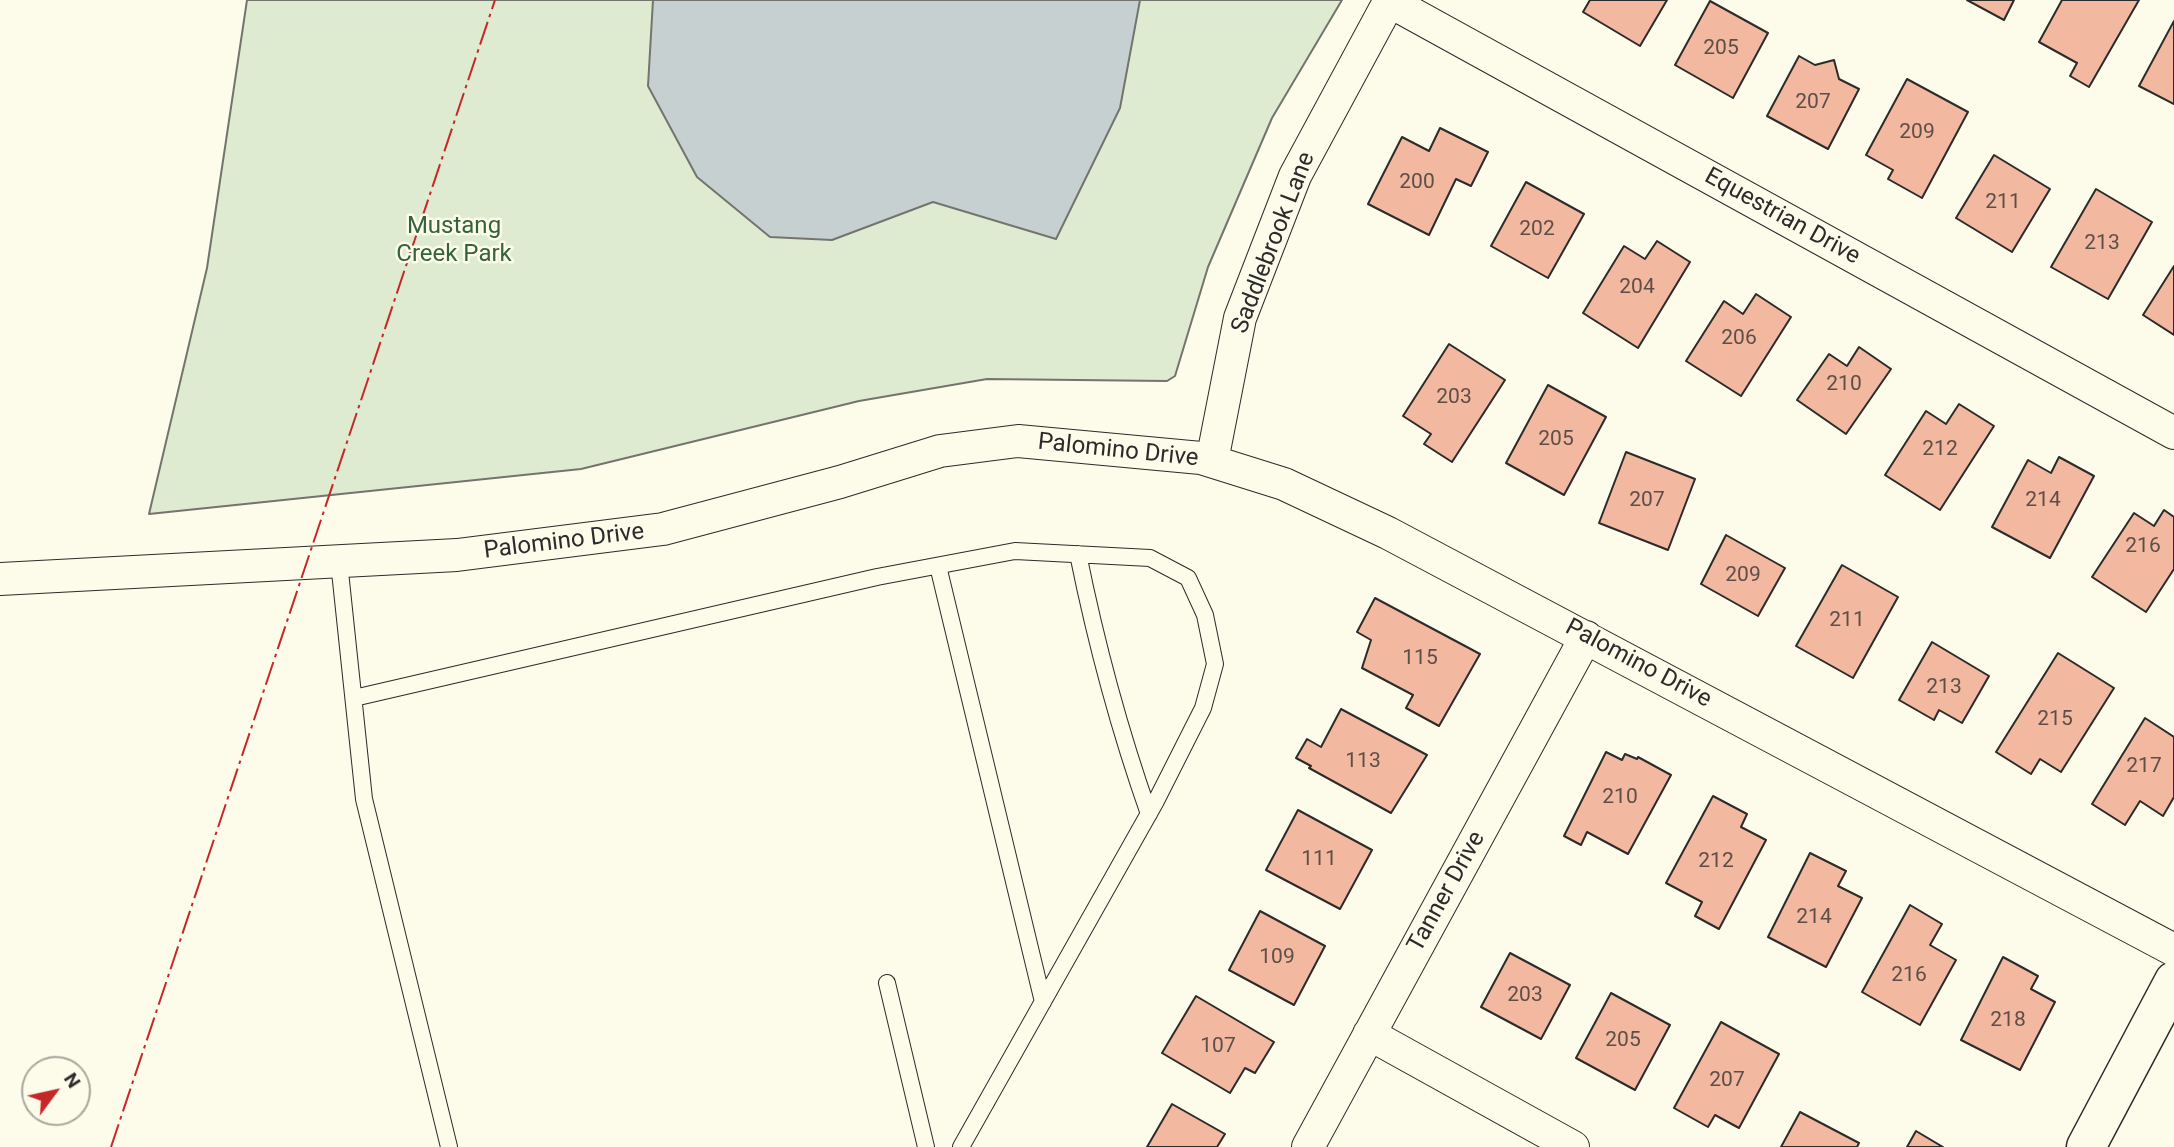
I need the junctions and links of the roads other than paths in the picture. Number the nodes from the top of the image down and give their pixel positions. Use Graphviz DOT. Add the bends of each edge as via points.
graph roads {
  1 [pos="1389,0"];
  2 [pos="2174,433"];
  3 [pos="1212,461"];
  4 [pos="1078,554"];
  5 [pos="340,562"];
  6 [pos="938,566"];
  7 [pos="0,579"];
  8 [pos="1586,637"];
  9 [pos="355,698"];
  10 [pos="1149,814"];
  11 [pos="2174,950"];
  12 [pos="2174,981"];
  13 [pos="887,983"];
  14 [pos="1043,1002"];
  15 [pos="1369,1034"];
  16 [pos="449,1147"];
  17 [pos="926,1147"];
  18 [pos="961,1147"];
  19 [pos="1308,1147"];
  20 [pos="1573,1147"];
  21 [pos="2086,1147"];
  1 -- 2 [label="street, Equestrian Drive"];
  1 -- 3 [label="street, Saddlebrook Lane" via="1295,176 1240,318"];
  3 -- 5 [label="street, Palomino Drive" via="1018,441 940,451 663,529 457,555"];
  3 -- 8 [label="street, Palomino Drive" via="1284,484"];
  4 -- 6 [label="lane" via="1015,551"];
  4 -- 10 [label="lane" via="1094,634"];
  4 -- 10 [label="lane" via="1150,558 1188,579 1205,615 1215,664 1203,708"];
  5 -- 7 [label="street, Palomino Drive"];
  5 -- 9 [label="lane"];
  6 -- 9 [label="lane"];
  6 -- 14 [label="lane"];
  8 -- 11 [label="street, Palomino Drive"];
  8 -- 15 [label="street, Tanner Drive"];
  9 -- 16 [label="lane" via="364,799"];
  10 -- 14 [label="lane"];
  12 -- 21 [label="street"];
  13 -- 17 [label="lane"];
  14 -- 18 [label="lane"];
  15 -- 19 [label="street, Tanner Drive"];
  15 -- 20 [label="street"];
}
